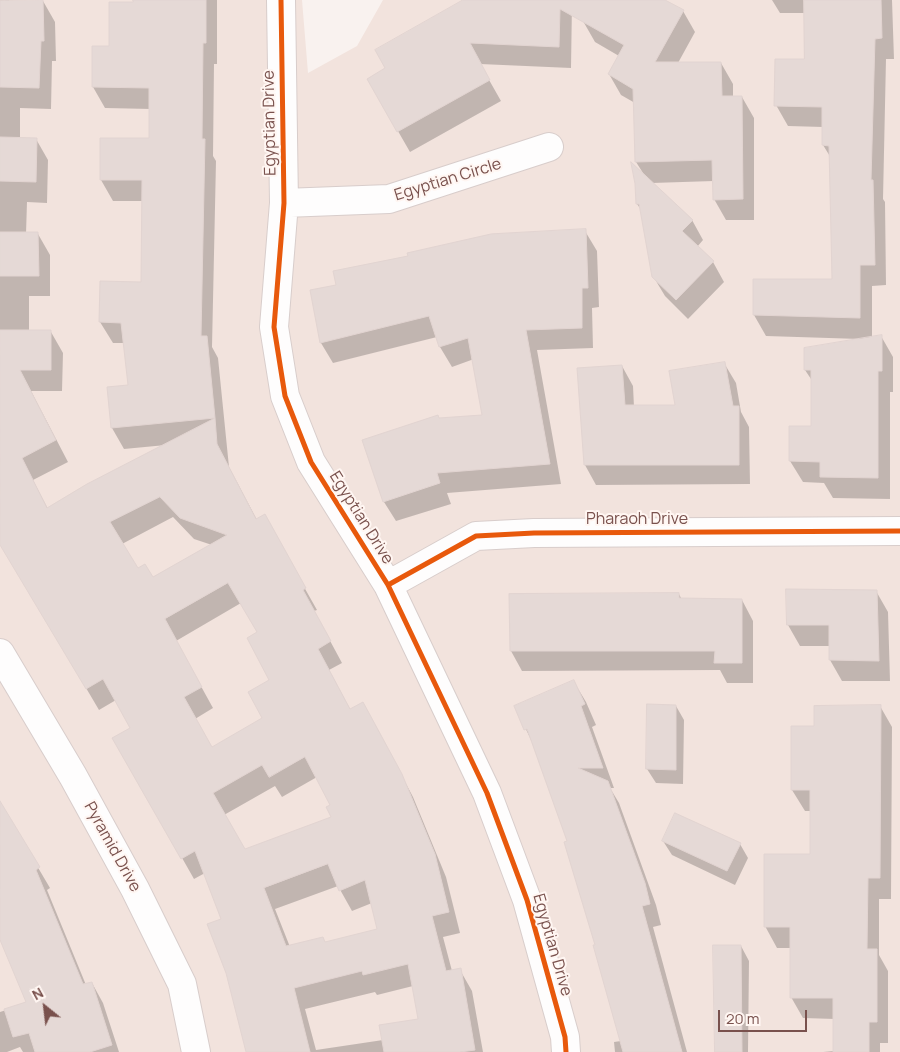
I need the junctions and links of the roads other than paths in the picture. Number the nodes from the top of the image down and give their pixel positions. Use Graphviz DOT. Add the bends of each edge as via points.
graph roads {
  1 [pos="281,0"];
  2 [pos="549,147"];
  3 [pos="284,203"];
  4 [pos="900,531"];
  5 [pos="388,585"];
  6 [pos="0,653"];
  7 [pos="196,1052"];
  8 [pos="566,1052"];
  1 -- 3 [label="street, Egyptian Drive"];
  2 -- 3 [label="street, Egyptian Circle" via="389,198"];
  3 -- 5 [label="street, Egyptian Drive" via="274,327 285,396 311,462"];
  4 -- 5 [label="street, Pharaoh Drive" via="476,536"];
  5 -- 8 [label="street, Egyptian Drive" via="487,794 527,900 565,1037"];
  6 -- 7 [label="street, Pyramid Drive" via="73,776 182,984"];
}
